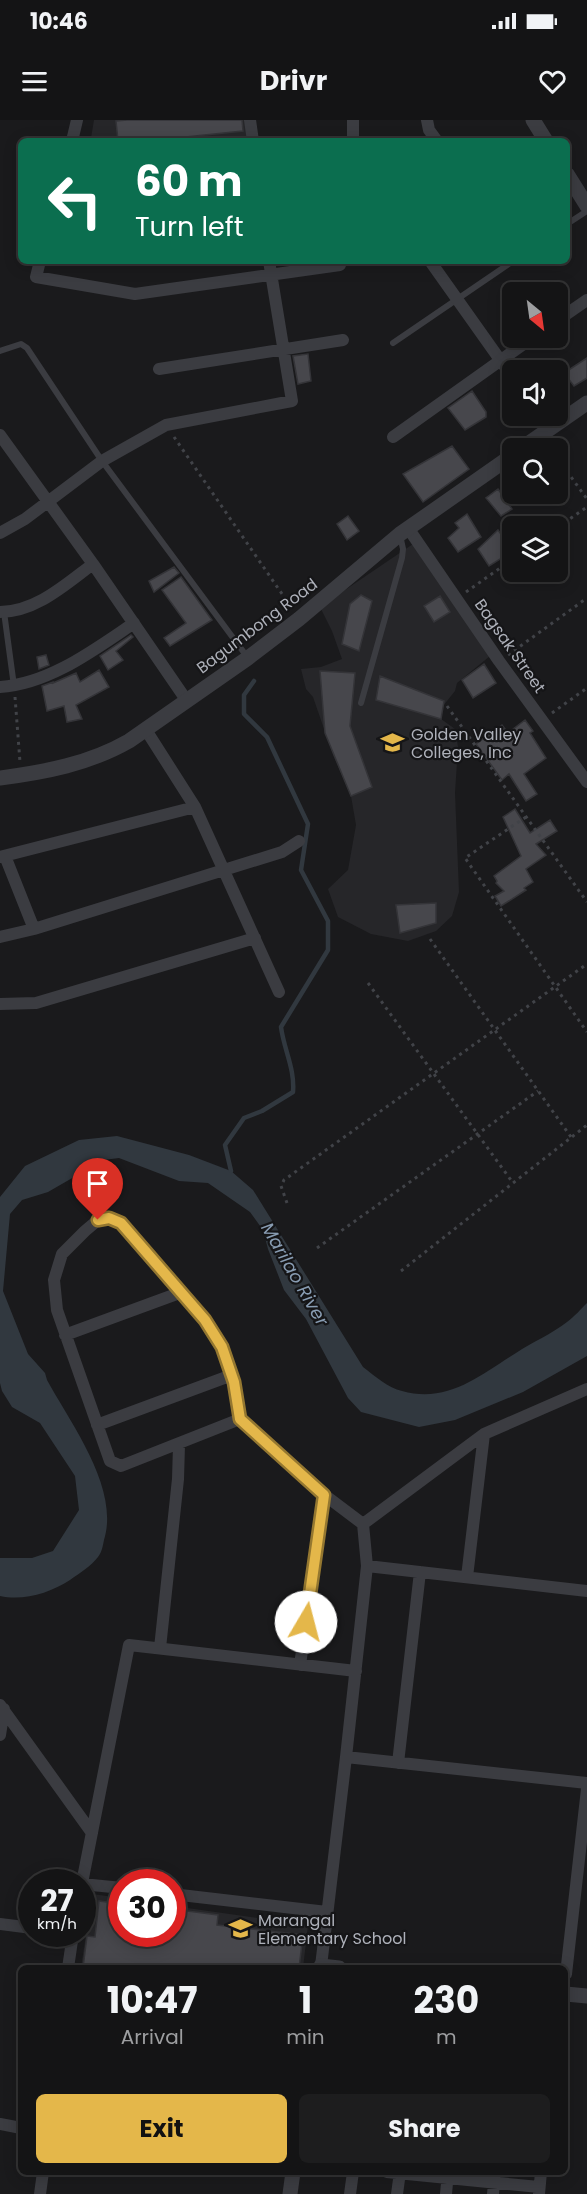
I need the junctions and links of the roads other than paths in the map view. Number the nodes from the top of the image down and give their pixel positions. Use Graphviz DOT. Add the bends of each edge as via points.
graph roads {
  1 [pos="77,120"];
  2 [pos="250,120"];
  3 [pos="353,120"];
  4 [pos="428,120"];
  5 [pos="533,120"];
  6 [pos="73,138"];
  7 [pos="253,138"];
  8 [pos="353,138"];
  9 [pos="435,138"];
  10 [pos="544,138"];
  11 [pos="570,179"];
  12 [pos="587,208"];
  13 [pos="570,222"];
  14 [pos="39,264"];
  15 [pos="269,264"];
  16 [pos="432,264"];
  17 [pos="509,264"];
  18 [pos="340,265"];
  19 [pos="271,276"];
  20 [pos="457,299"];
  21 [pos="587,300"];
  22 [pos="568,313"];
  23 [pos="343,340"];
  24 [pos="393,343"];
  25 [pos="517,348"];
  26 [pos="285,349"];
  27 [pos="0,351"];
  28 [pos="500,360"];
  29 [pos="502,363"];
  30 [pos="159,369"];
  31 [pos="587,403"];
  32 [pos="548,426"];
  33 [pos="550,429"];
  34 [pos="0,435"];
  35 [pos="393,437"];
  36 [pos="537,438"];
  37 [pos="102,461"];
  38 [pos="502,463"];
  39 [pos="48,502"];
  40 [pos="404,531"];
  41 [pos="0,533"];
  42 [pos="93,564"];
  43 [pos="2,612"];
  44 [pos="134,623"];
  45 [pos="248,658"];
  46 [pos="14,686"];
  47 [pos="0,687"];
  48 [pos="188,701"];
  49 [pos="361,703"];
  50 [pos="146,730"];
  51 [pos="0,777"];
  52 [pos="587,782"];
  53 [pos="195,807"];
  54 [pos="299,841"];
  55 [pos="3,856"];
  56 [pos="224,870"];
  57 [pos="34,929"];
  58 [pos="0,937"];
  59 [pos="255,938"];
  60 [pos="279,993"];
  61 [pos="0,1004"];
  62 [pos="182,1292"];
  63 [pos="65,1335"];
  64 [pos="232,1375"];
  65 [pos="587,1389"];
  66 [pos="240,1419"];
  67 [pos="97,1425"];
  68 [pos="484,1434"];
  69 [pos="178,1444"];
  70 [pos="324,1495"];
  71 [pos="363,1524"];
  72 [pos="367,1566"];
  73 [pos="420,1572"];
  74 [pos="466,1577"];
  75 [pos="587,1591"];
  76 [pos="160,1648"];
  77 [pos="300,1665"];
  78 [pos="356,1671"];
  79 [pos="2,1707"];
  80 [pos="0,1735"];
  81 [pos="346,1757"];
  82 [pos="398,1762"];
  83 [pos="587,1783"];
  84 [pos="587,1789"];
  85 [pos="92,1833"];
  86 [pos="85,1869"];
  87 [pos="186,1896"];
  88 [pos="327,1912"];
  89 [pos="0,1924"];
  90 [pos="18,1926"];
  91 [pos="71,1947"];
  92 [pos="69,1965"];
  93 [pos="321,1965"];
  94 [pos="567,1965"];
  95 [pos="568,1994"];
  96 [pos="587,1996"];
  97 [pos="0,2124"];
  98 [pos="18,2127"];
  99 [pos="43,2175"];
  100 [pos="293,2175"];
  101 [pos="353,2175"];
  102 [pos="400,2175"];
  103 [pos="448,2175"];
  104 [pos="541,2175"];
  105 [pos="494,2183"];
  106 [pos="539,2191"];
  107 [pos="40,2194"];
  108 [pos="290,2194"];
  109 [pos="350,2194"];
  110 [pos="398,2194"];
  111 [pos="446,2194"];
  1 -- 6 [label="street"];
  2 -- 7 [label="street"];
  3 -- 8 [label="street"];
  4 -- 9 [label="street"];
  5 -- 10 [label="street"];
  11 -- 12 [label="street"];
  12 -- 13 [label="lane"];
  14 -- 19 [label="street" via="36,277 135,294"];
  15 -- 19 [label="street"];
  16 -- 20 [label="street"];
  17 -- 20 [label="lane"];
  18 -- 19 [label="street"];
  19 -- 26 [label="street"];
  20 -- 24 [label="lane"];
  20 -- 28 [label="street"];
  21 -- 22 [label="street"];
  23 -- 26 [label="street"];
  25 -- 28 [label="street"];
  26 -- 30 [label="street"];
  26 -- 37 [label="street" via="292,401 166,425"];
  27 -- 37 [label="lane" via="21,344 27,348"];
  28 -- 29 [label="street"];
  28 -- 35 [label="street"];
  31 -- 33 [label="street"];
  32 -- 33 [label="street"];
  33 -- 36 [label="street"];
  34 -- 39 [label="street"];
  37 -- 39 [label="street"];
  37 -- 45 [label="lane"];
  38 -- 40 [label="street, Bagumbong Road"];
  39 -- 41 [label="street"];
  39 -- 42 [label="street"];
  40 -- 45 [label="street, Bagumbong Road"];
  40 -- 49 [label="lane" via="402,558"];
  40 -- 52 [label="street, Bagsak Street" via="457,598"];
  42 -- 43 [label="street" via="50,596 27,607"];
  42 -- 44 [label="street"];
  43 -- 46 [label="lane"];
  44 -- 46 [label="street" via="85,656"];
  44 -- 48 [label="street"];
  45 -- 48 [label="street, Bagumbong Road"];
  46 -- 47 [label="street"];
  48 -- 50 [label="street, Bagumbong Road"];
  50 -- 51 [label="street, Bagumbong Road" via="97,757 59,768"];
  50 -- 53 [label="street"];
  53 -- 55 [label="street"];
  53 -- 56 [label="street"];
  54 -- 56 [label="street" via="282,852"];
  55 -- 57 [label="street"];
  56 -- 57 [label="street"];
  56 -- 59 [label="street"];
  57 -- 58 [label="street"];
  59 -- 60 [label="street"];
  59 -- 61 [label="street" via="36,1003"];
  62 -- 63 [label="street"];
  62 -- 63 [label="street" via="121,1223 109,1218 98,1220 62,1254 54,1280"];
  62 -- 64 [label="street" via="222,1347"];
  63 -- 67 [label="street"];
  64 -- 66 [label="street"];
  64 -- 67 [label="street"];
  65 -- 68 [label="street"];
  66 -- 69 [label="street"];
  66 -- 70 [label="street"];
  67 -- 69 [label="street" via="110,1461 121,1466"];
  68 -- 71 [label="street"];
  68 -- 74 [label="street"];
  69 -- 76 [label="street" via="178,1479"];
  70 -- 71 [label="street"];
  70 -- 77 [label="street"];
  71 -- 72 [label="street"];
  72 -- 73 [label="street"];
  72 -- 78 [label="street"];
  73 -- 74 [label="street"];
  73 -- 82 [label="street"];
  74 -- 75 [label="street"];
  76 -- 77 [label="street"];
  76 -- 85 [label="street" via="129,1645"];
  77 -- 78 [label="street"];
  78 -- 81 [label="street"];
  79 -- 80 [label="street"];
  79 -- 85 [label="street"];
  81 -- 82 [label="street"];
  81 -- 88 [label="street"];
  82 -- 83 [label="street"];
  84 -- 94 [label="street"];
  85 -- 86 [label="street"];
  87 -- 88 [label="street"];
  88 -- 93 [label="street"];
  89 -- 90 [label="street"];
  91 -- 92 [label="street"];
  95 -- 96 [label="street"];
  97 -- 98 [label="street"];
  99 -- 107 [label="street"];
  100 -- 108 [label="street"];
  101 -- 109 [label="street"];
  102 -- 110 [label="street"];
  103 -- 105 [label="street"];
  103 -- 111 [label="street"];
  104 -- 106 [label="street"];
  105 -- 106 [label="street"];
}
